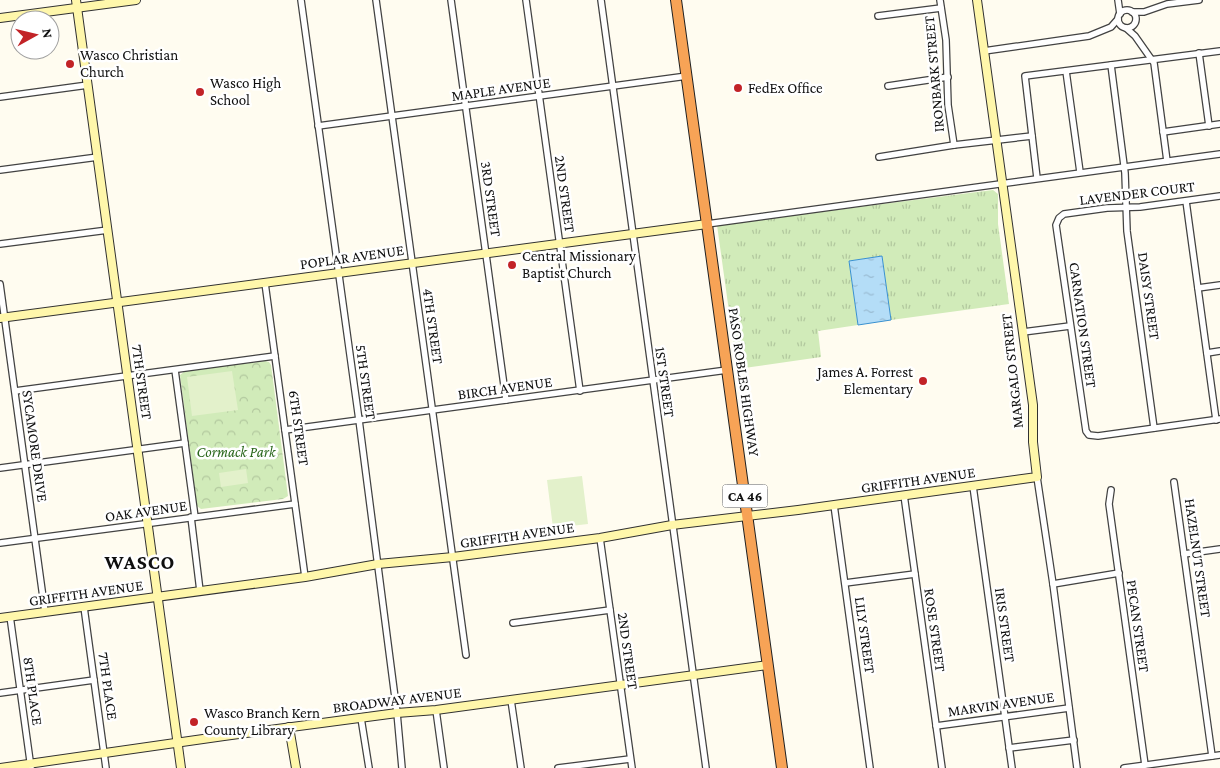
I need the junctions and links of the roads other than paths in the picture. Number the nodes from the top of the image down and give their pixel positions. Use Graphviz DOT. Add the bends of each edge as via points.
graph roads {
  1 [pos="136,0"];
  2 [pos="301,0"];
  3 [pos="376,0"];
  4 [pos="451,0"];
  5 [pos="526,0"];
  6 [pos="601,0"];
  7 [pos="676,0"];
  8 [pos="940,0"];
  9 [pos="978,0"];
  10 [pos="1199,0"];
  11 [pos="1118,2"];
  12 [pos="1172,2"];
  13 [pos="76,4"];
  14 [pos="941,8"];
  15 [pos="1130,11"];
  16 [pos="1144,12"];
  17 [pos="878,16"];
  18 [pos="1119,17"];
  19 [pos="0,18"];
  20 [pos="1135,22"];
  21 [pos="1111,27"];
  22 [pos="1124,27"];
  23 [pos="1135,36"];
  24 [pos="984,51"];
  25 [pos="1220,51"];
  26 [pos="1199,53"];
  27 [pos="1152,60"];
  28 [pos="1110,65"];
  29 [pos="1066,71"];
  30 [pos="687,76"];
  31 [pos="948,77"];
  32 [pos="88,85"];
  33 [pos="613,86"];
  34 [pos="888,86"];
  35 [pos="0,96"];
  36 [pos="539,96"];
  37 [pos="466,106"];
  38 [pos="392,116"];
  39 [pos="1220,124"];
  40 [pos="318,126"];
  41 [pos="1209,126"];
  42 [pos="1163,132"];
  43 [pos="1032,136"];
  44 [pos="997,141"];
  45 [pos="954,145"];
  46 [pos="1220,154"];
  47 [pos="98,157"];
  48 [pos="879,157"];
  49 [pos="1167,161"];
  50 [pos="1124,166"];
  51 [pos="0,170"];
  52 [pos="1080,172"];
  53 [pos="1037,178"];
  54 [pos="1003,182"];
  55 [pos="1220,196"];
  56 [pos="1186,200"];
  57 [pos="1126,208"];
  58 [pos="1058,218"];
  59 [pos="707,224"];
  60 [pos="108,230"];
  61 [pos="633,234"];
  62 [pos="560,243"];
  63 [pos="0,244"];
  64 [pos="486,253"];
  65 [pos="412,263"];
  66 [pos="338,273"];
  67 [pos="265,283"];
  68 [pos="0,284"];
  69 [pos="1220,285"];
  70 [pos="1198,288"];
  71 [pos="118,302"];
  72 [pos="2,318"];
  73 [pos="1070,326"];
  74 [pos="1023,332"];
  75 [pos="1220,351"];
  76 [pos="1207,353"];
  77 [pos="275,356"];
  78 [pos="174,370"];
  79 [pos="728,370"];
  80 [pos="128,376"];
  81 [pos="652,380"];
  82 [pos="15,391"];
  83 [pos="580,391"];
  84 [pos="506,400"];
  85 [pos="432,410"];
  86 [pos="359,420"];
  87 [pos="1218,420"];
  88 [pos="1154,428"];
  89 [pos="285,430"];
  90 [pos="185,443"];
  91 [pos="138,450"];
  92 [pos="25,465"];
  93 [pos="0,468"];
  94 [pos="1037,477"];
  95 [pos="1174,482"];
  96 [pos="973,486"];
  97 [pos="1111,490"];
  98 [pos="904,495"];
  99 [pos="295,504"];
  100 [pos="834,505"];
  101 [pos="748,516"];
  102 [pos="193,517"];
  103 [pos="148,523"];
  104 [pos="672,525"];
  105 [pos="35,538"];
  106 [pos="600,538"];
  107 [pos="0,543"];
  108 [pos="1220,549"];
  109 [pos="1184,554"];
  110 [pos="453,558"];
  111 [pos="378,564"];
  112 [pos="1119,573"];
  113 [pos="915,574"];
  114 [pos="305,577"];
  115 [pos="845,583"];
  116 [pos="1053,584"];
  117 [pos="200,591"];
  118 [pos="158,597"];
  119 [pos="84,607"];
  120 [pos="610,610"];
  121 [pos="45,612"];
  122 [pos="10,616"];
  123 [pos="0,618"];
  124 [pos="513,623"];
  125 [pos="466,655"];
  126 [pos="768,666"];
  127 [pos="694,675"];
  128 [pos="94,680"];
  129 [pos="620,685"];
  130 [pos="20,690"];
  131 [pos="0,693"];
  132 [pos="511,700"];
  133 [pos="1069,708"];
  134 [pos="436,710"];
  135 [pos="397,713"];
  136 [pos="1005,717"];
  137 [pos="361,718"];
  138 [pos="936,726"];
  139 [pos="289,727"];
  140 [pos="1074,740"];
  141 [pos="177,742"];
  142 [pos="1009,748"];
  143 [pos="104,754"];
  144 [pos="1220,755"];
  145 [pos="1212,756"];
  146 [pos="630,759"];
  147 [pos="1145,765"];
  148 [pos="31,766"];
  149 [pos="0,768"];
  150 [pos="106,768"];
  151 [pos="181,768"];
  152 [pos="296,768"];
  153 [pos="369,768"];
  154 [pos="402,768"];
  155 [pos="444,768"];
  156 [pos="520,768"];
  157 [pos="558,768"];
  158 [pos="632,768"];
  159 [pos="706,768"];
  160 [pos="782,768"];
  161 [pos="870,768"];
  162 [pos="942,768"];
  163 [pos="1012,768"];
  164 [pos="1077,768"];
  165 [pos="1124,768"];
  1 -- 13 [label="street"];
  2 -- 40 [label="street, 5TH STREET"];
  3 -- 38 [label="street, 4TH STREET"];
  4 -- 37 [label="street, 3RD STREET"];
  5 -- 36 [label="street, 2ND STREET"];
  6 -- 33 [label="street, 1ST STREET"];
  7 -- 30 [label="highway, PASO ROBLES HIGHWAY / CA 46"];
  8 -- 14 [label="street, IRONBARK STREET"];
  9 -- 24 [label="street, MARGALO STREET"];
  10 -- 12 [label="street"];
  11 -- 15 [label="street"];
  11 -- 18 [label="street"];
  12 -- 16 [label="street"];
  13 -- 19 [label="street"];
  13 -- 32 [label="street, 7TH STREET"];
  14 -- 17 [label="street"];
  14 -- 31 [label="street, IRONBARK STREET"];
  15 -- 16 [label="street"];
  15 -- 18 [label="street"];
  15 -- 20 [label="street"];
  16 -- 20 [label="street"];
  18 -- 21 [label="street"];
  18 -- 22 [label="street"];
  20 -- 22 [label="street" via="1131,27"];
  20 -- 23 [label="street"];
  21 -- 22 [label="street"];
  21 -- 24 [label="street" via="1084,37"];
  22 -- 23 [label="street"];
  23 -- 27 [label="street"];
  24 -- 44 [label="street, MARGALO STREET"];
  25 -- 26 [label="street"];
  26 -- 27 [label="street"];
  26 -- 41 [label="street"];
  27 -- 28 [label="street"];
  27 -- 42 [label="street"];
  28 -- 29 [label="street"];
  28 -- 50 [label="street, DAISY STREET"];
  29 -- 43 [label="street" via="1024,76"];
  29 -- 52 [label="street"];
  30 -- 33 [label="street, MAPLE AVENUE"];
  30 -- 59 [label="highway, PASO ROBLES HIGHWAY / CA 46"];
  31 -- 34 [label="street"];
  31 -- 45 [label="street, IRONBARK STREET"];
  32 -- 35 [label="street"];
  32 -- 47 [label="street, 7TH STREET"];
  33 -- 36 [label="street, MAPLE AVENUE"];
  33 -- 61 [label="street, 1ST STREET"];
  36 -- 37 [label="street, MAPLE AVENUE"];
  36 -- 62 [label="street, 2ND STREET"];
  37 -- 38 [label="street, MAPLE AVENUE"];
  37 -- 64 [label="street, 3RD STREET"];
  38 -- 40 [label="street, MAPLE AVENUE"];
  38 -- 65 [label="street, 4TH STREET"];
  39 -- 41 [label="street"];
  40 -- 66 [label="street, 5TH STREET"];
  41 -- 42 [label="street"];
  42 -- 49 [label="street"];
  43 -- 44 [label="street"];
  43 -- 53 [label="street"];
  44 -- 45 [label="street"];
  44 -- 54 [label="street, MARGALO STREET"];
  45 -- 48 [label="street"];
  46 -- 49 [label="street"];
  47 -- 51 [label="street"];
  47 -- 60 [label="street, 7TH STREET"];
  49 -- 50 [label="street"];
  50 -- 52 [label="street"];
  50 -- 57 [label="street, DAISY STREET"];
  52 -- 53 [label="street"];
  53 -- 54 [label="street"];
  54 -- 59 [label="street"];
  54 -- 74 [label="street, MARGALO STREET"];
  55 -- 56 [label="street, LAVENDER COURT"];
  56 -- 57 [label="street, LAVENDER COURT"];
  56 -- 70 [label="street"];
  57 -- 58 [label="street, LAVENDER COURT" via="1064,214"];
  57 -- 88 [label="street, DAISY STREET"];
  58 -- 73 [label="street, CARNATION STREET" via="1056,225"];
  59 -- 61 [label="street, POPLAR AVENUE"];
  59 -- 79 [label="highway, PASO ROBLES HIGHWAY / CA 46"];
  60 -- 63 [label="street"];
  60 -- 71 [label="street, 7TH STREET"];
  61 -- 62 [label="street, POPLAR AVENUE"];
  61 -- 81 [label="street, 1ST STREET"];
  62 -- 64 [label="street, POPLAR AVENUE"];
  62 -- 83 [label="street, 2ND STREET"];
  64 -- 65 [label="street, POPLAR AVENUE"];
  64 -- 84 [label="street, 3RD STREET"];
  65 -- 66 [label="street, POPLAR AVENUE"];
  65 -- 85 [label="street, 4TH STREET"];
  66 -- 67 [label="street, POPLAR AVENUE"];
  66 -- 86 [label="street, 5TH STREET"];
  67 -- 71 [label="street, POPLAR AVENUE"];
  67 -- 77 [label="street, 6TH STREET"];
  68 -- 72 [label="street, SYCAMORE DRIVE"];
  69 -- 70 [label="street"];
  70 -- 76 [label="street"];
  71 -- 72 [label="street, POPLAR AVENUE"];
  71 -- 80 [label="street, 7TH STREET"];
  72 -- 82 [label="street, SYCAMORE DRIVE"];
  73 -- 74 [label="street"];
  73 -- 88 [label="street, CARNATION STREET" via="1084,427 1089,435"];
  74 -- 94 [label="street, MARGALO STREET" via="1033,405"];
  75 -- 76 [label="street"];
  76 -- 87 [label="street"];
  77 -- 78 [label="street"];
  77 -- 89 [label="street, 6TH STREET"];
  78 -- 80 [label="street"];
  78 -- 90 [label="street"];
  79 -- 81 [label="street, BIRCH AVENUE"];
  79 -- 101 [label="highway, PASO ROBLES HIGHWAY / CA 46"];
  80 -- 82 [label="street"];
  80 -- 91 [label="street, 7TH STREET"];
  81 -- 83 [label="street, BIRCH AVENUE"];
  81 -- 104 [label="street, 1ST STREET"];
  82 -- 92 [label="street, SYCAMORE DRIVE"];
  83 -- 84 [label="street, BIRCH AVENUE"];
  84 -- 85 [label="street, BIRCH AVENUE"];
  85 -- 86 [label="street, BIRCH AVENUE"];
  85 -- 110 [label="street, 4TH STREET"];
  86 -- 89 [label="street, BIRCH AVENUE"];
  86 -- 111 [label="street, 5TH STREET"];
  87 -- 88 [label="street"];
  89 -- 99 [label="street, 6TH STREET"];
  90 -- 91 [label="street"];
  90 -- 102 [label="street"];
  91 -- 92 [label="street"];
  91 -- 103 [label="street, 7TH STREET"];
  92 -- 93 [label="street"];
  92 -- 105 [label="street, SYCAMORE DRIVE"];
  94 -- 96 [label="street, GRIFFITH AVENUE"];
  94 -- 116 [label="street, MARGALO STREET"];
  95 -- 109 [label="street, HAZELNUT STREET"];
  96 -- 98 [label="street, GRIFFITH AVENUE"];
  96 -- 136 [label="street, IRIS STREET"];
  97 -- 112 [label="street, PECAN STREET" via="1109,504"];
  98 -- 100 [label="street, GRIFFITH AVENUE"];
  98 -- 113 [label="street, ROSE STREET"];
  99 -- 102 [label="street, OAK AVENUE"];
  99 -- 114 [label="street, 6TH STREET"];
  100 -- 101 [label="street, GRIFFITH AVENUE"];
  100 -- 115 [label="street, LILY STREET"];
  101 -- 104 [label="street, GRIFFITH AVENUE"];
  101 -- 126 [label="highway, PASO ROBLES HIGHWAY / CA 46"];
  102 -- 103 [label="street, OAK AVENUE"];
  102 -- 117 [label="street"];
  103 -- 105 [label="street, OAK AVENUE"];
  103 -- 118 [label="street, 7TH STREET"];
  104 -- 106 [label="street, GRIFFITH AVENUE"];
  104 -- 127 [label="street, 1ST STREET"];
  105 -- 107 [label="street, OAK AVENUE"];
  105 -- 121 [label="street, SYCAMORE DRIVE"];
  106 -- 110 [label="street, GRIFFITH AVENUE"];
  106 -- 120 [label="street, 2ND STREET"];
  108 -- 109 [label="street"];
  109 -- 145 [label="street, HAZELNUT STREET"];
  110 -- 111 [label="street, GRIFFITH AVENUE"];
  110 -- 125 [label="street, 4TH STREET"];
  111 -- 114 [label="street, GRIFFITH AVENUE"];
  111 -- 135 [label="street, 5TH STREET"];
  112 -- 116 [label="street"];
  112 -- 147 [label="street, PECAN STREET"];
  113 -- 115 [label="street"];
  113 -- 138 [label="street, ROSE STREET"];
  114 -- 117 [label="street, GRIFFITH AVENUE"];
  115 -- 161 [label="street, LILY STREET"];
  116 -- 133 [label="street, MARGALO STREET"];
  117 -- 118 [label="street, GRIFFITH AVENUE"];
  118 -- 119 [label="street, GRIFFITH AVENUE"];
  118 -- 141 [label="street, 7TH STREET"];
  119 -- 121 [label="street, GRIFFITH AVENUE"];
  119 -- 128 [label="street, 7TH PLACE"];
  120 -- 124 [label="street"];
  120 -- 129 [label="street, 2ND STREET"];
  121 -- 122 [label="street, GRIFFITH AVENUE"];
  122 -- 123 [label="street, GRIFFITH AVENUE"];
  122 -- 130 [label="street, 8TH PLACE"];
  126 -- 127 [label="street, BROADWAY AVENUE"];
  126 -- 160 [label="highway, PASO ROBLES HIGHWAY / CA 46"];
  127 -- 129 [label="street, BROADWAY AVENUE"];
  127 -- 159 [label="street, 1ST STREET"];
  128 -- 130 [label="street"];
  128 -- 143 [label="street, 7TH PLACE"];
  129 -- 132 [label="street, BROADWAY AVENUE"];
  129 -- 146 [label="street, 2ND STREET"];
  130 -- 131 [label="street"];
  130 -- 148 [label="street, 8TH PLACE"];
  132 -- 134 [label="street, BROADWAY AVENUE"];
  132 -- 156 [label="street"];
  133 -- 136 [label="street, MARVIN AVENUE"];
  133 -- 140 [label="street, MARGALO STREET"];
  134 -- 135 [label="street, BROADWAY AVENUE"];
  134 -- 155 [label="street"];
  135 -- 137 [label="street, BROADWAY AVENUE"];
  135 -- 154 [label="street, 5TH STREET"];
  136 -- 138 [label="street, MARVIN AVENUE"];
  136 -- 142 [label="street, IRIS STREET"];
  137 -- 139 [label="street, BROADWAY AVENUE"];
  137 -- 153 [label="street"];
  138 -- 162 [label="street, ROSE STREET"];
  139 -- 141 [label="street, BROADWAY AVENUE"];
  139 -- 152 [label="street"];
  140 -- 142 [label="street"];
  140 -- 164 [label="street, MARGALO STREET"];
  141 -- 143 [label="street, BROADWAY AVENUE"];
  141 -- 151 [label="street, 7TH STREET"];
  142 -- 163 [label="street, IRIS STREET"];
  143 -- 148 [label="street, BROADWAY AVENUE"];
  143 -- 150 [label="street, 7TH PLACE"];
  144 -- 145 [label="street"];
  145 -- 147 [label="street"];
  146 -- 157 [label="street"];
  146 -- 158 [label="street, 2ND STREET"];
  147 -- 165 [label="street"];
  148 -- 149 [label="street, BROADWAY AVENUE"];
}
